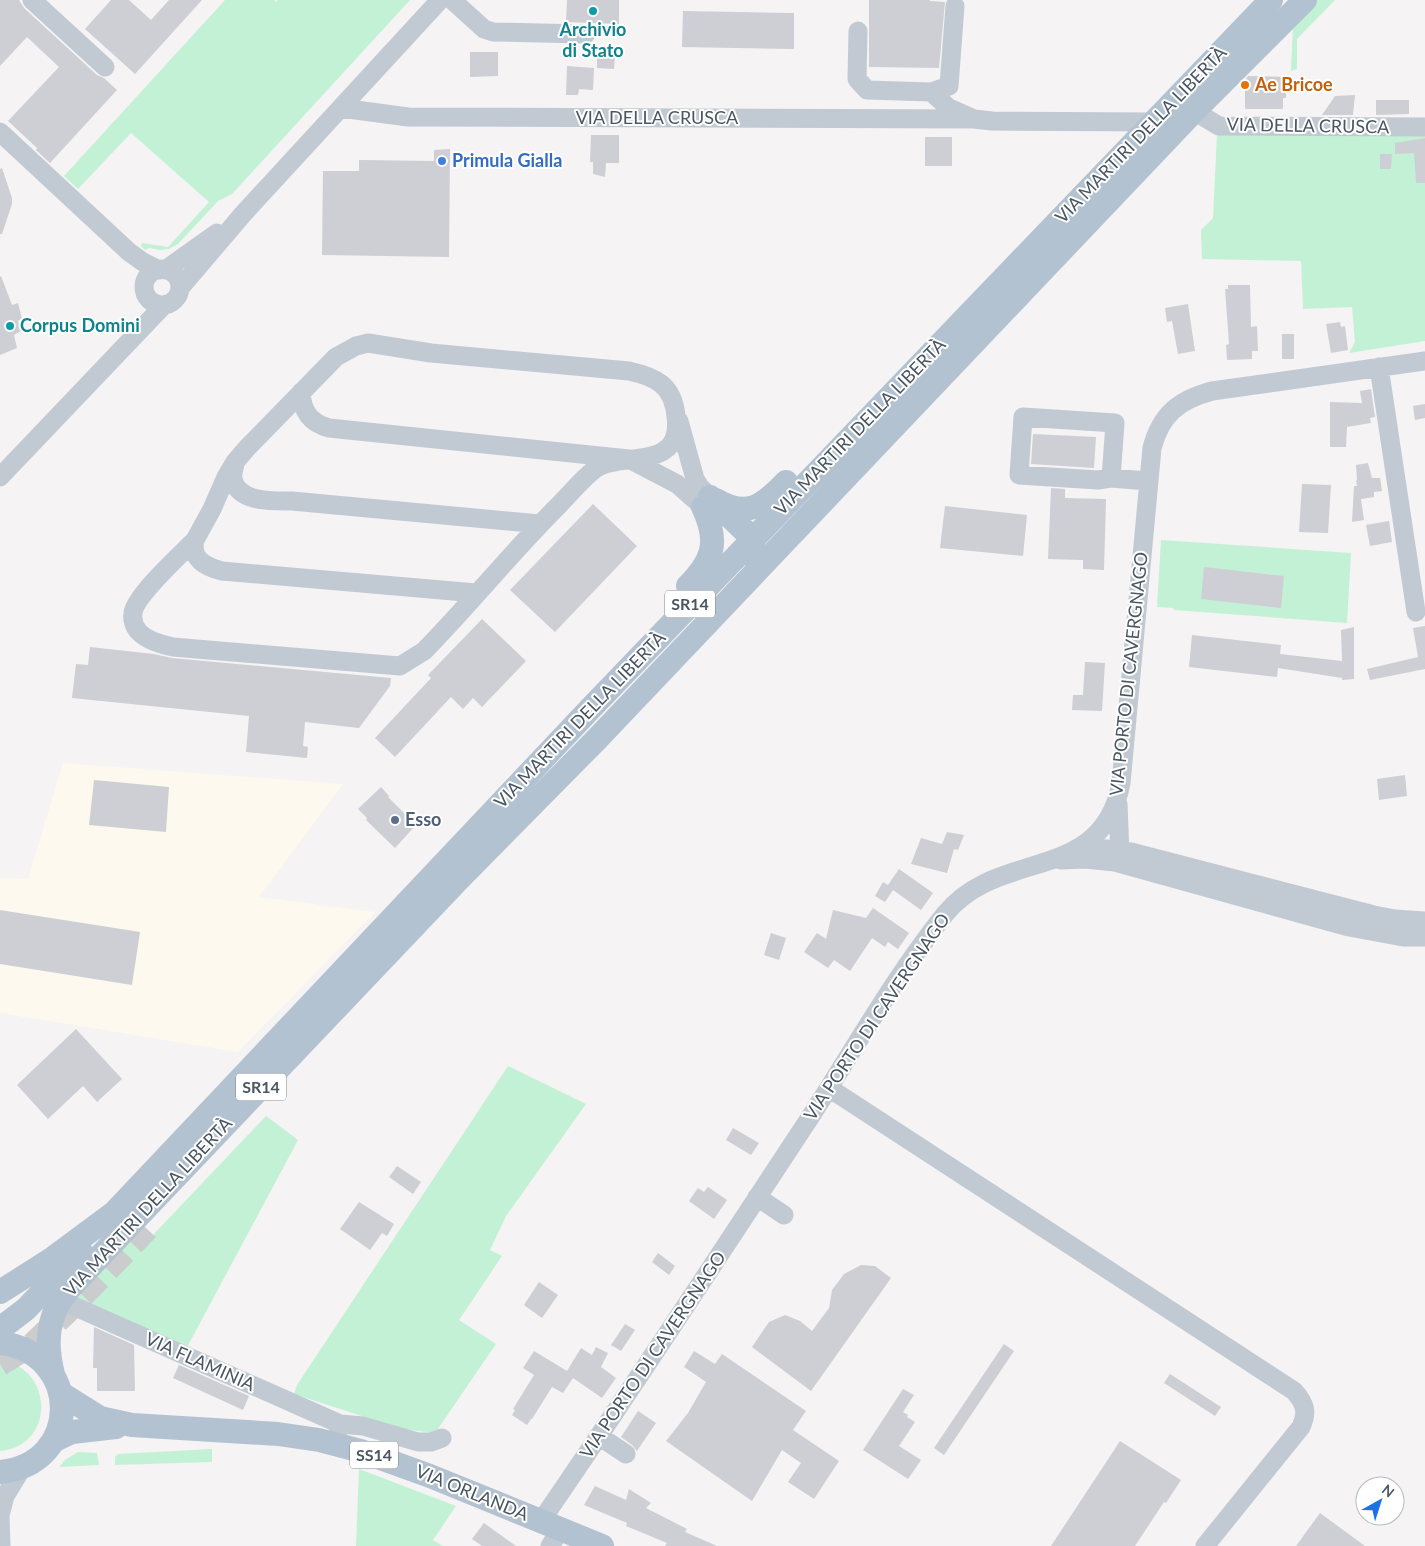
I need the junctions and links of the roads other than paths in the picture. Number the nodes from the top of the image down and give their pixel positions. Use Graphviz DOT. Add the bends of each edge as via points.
graph roads {
  1 [pos="32,0"];
  2 [pos="440,0"];
  3 [pos="452,0"];
  4 [pos="1271,0"];
  5 [pos="1305,0"];
  6 [pos="954,6"];
  7 [pos="858,31"];
  8 [pos="586,34"];
  9 [pos="105,67"];
  10 [pos="931,92"];
  11 [pos="341,108"];
  12 [pos="1194,111"];
  13 [pos="974,119"];
  14 [pos="1153,122"];
  15 [pos="1425,127"];
  16 [pos="0,132"];
  17 [pos="243,214"];
  18 [pos="119,243"];
  19 [pos="162,270"];
  20 [pos="145,286"];
  21 [pos="180,288"];
  22 [pos="164,305"];
  23 [pos="124,346"];
  24 [pos="1425,361"];
  25 [pos="1379,367"];
  26 [pos="902,382"];
  27 [pos="301,392"];
  28 [pos="675,409"];
  29 [pos="899,420"];
  30 [pos="629,459"];
  31 [pos="235,462"];
  32 [pos="692,471"];
  33 [pos="0,477"];
  34 [pos="1111,478"];
  35 [pos="668,479"];
  36 [pos="1148,482"];
  37 [pos="706,502"];
  38 [pos="540,524"];
  39 [pos="194,540"];
  40 [pos="751,544"];
  41 [pos="1417,569"];
  42 [pos="476,593"];
  43 [pos="1416,612"];
  44 [pos="590,709"];
  45 [pos="603,732"];
  46 [pos="1118,797"];
  47 [pos="517,821"];
  48 [pos="1080,848"];
  49 [pos="1120,850"];
  50 [pos="1055,859"];
  51 [pos="1132,868"];
  52 [pos="1425,921"];
  53 [pos="1425,937"];
  54 [pos="829,1088"];
  55 [pos="757,1197"];
  56 [pos="114,1212"];
  57 [pos="784,1215"];
  58 [pos="147,1229"];
  59 [pos="0,1292"];
  60 [pos="60,1300"];
  61 [pos="0,1329"];
  62 [pos="0,1343"];
  63 [pos="56,1383"];
  64 [pos="132,1425"];
  65 [pos="338,1434"];
  66 [pos="599,1436"];
  67 [pos="442,1438"];
  68 [pos="53,1441"];
  69 [pos="626,1454"];
  70 [pos="11,1470"];
  71 [pos="0,1515"];
  72 [pos="550,1532"];
  73 [pos="2,1546"];
  74 [pos="602,1546"];
  75 [pos="1205,1546"];
  1 -- 9 [label="street"];
  2 -- 11 [label="street"];
  3 -- 8 [label="street" via="484,29 493,32"];
  4 -- 14 [label="main road, VIA MARTIRI DELLA LIBERTÀ / SR14"];
  5 -- 12 [label="main road, VIA MARTIRI DELLA LIBERTÀ / SR14"];
  6 -- 10 [label="street" via="949,86"];
  7 -- 10 [label="street" via="857,79 867,90"];
  10 -- 13 [label="street" via="949,108"];
  11 -- 13 [label="street, VIA DELLA CRUSCA" via="408,117"];
  11 -- 17 [label="street"];
  12 -- 15 [label="street, VIA DELLA CRUSCA" via="1219,126"];
  12 -- 29 [label="main road, VIA MARTIRI DELLA LIBERTÀ / SR14"];
  13 -- 14 [label="street"];
  14 -- 26 [label="main road, VIA MARTIRI DELLA LIBERTÀ / SR14"];
  16 -- 18 [label="street"];
  17 -- 19 [label="street"];
  17 -- 21 [label="street"];
  18 -- 19 [label="street" via="143,262"];
  18 -- 20 [label="street"];
  19 -- 20 [label="street" via="150,274"];
  19 -- 21 [label="street" via="175,274"];
  20 -- 22 [label="street" via="151,301"];
  20 -- 23 [label="street" via="138,316"];
  21 -- 22 [label="street" via="177,298"];
  22 -- 23 [label="street"];
  23 -- 33 [label="street"];
  24 -- 25 [label="street, VIA PORTO DI CAVERGNAGO"];
  25 -- 36 [label="street, VIA PORTO DI CAVERGNAGO" via="1230,388 1186,400 1168,414 1156,434"];
  25 -- 41 [label="street"];
  26 -- 37 [label="main road" via="860,406 765,503 741,508"];
  26 -- 40 [label="main road, VIA MARTIRI DELLA LIBERTÀ / SR14"];
  27 -- 28 [label="street" via="336,357 368,343 431,353 638,373 664,386"];
  27 -- 30 [label="street" via="306,415 329,428"];
  27 -- 31 [label="street"];
  28 -- 30 [label="street" via="676,431 668,447 644,458"];
  28 -- 32 [label="street"];
  29 -- 40 [label="main road" via="881,427 773,537 764,544"];
  29 -- 45 [label="main road, VIA MARTIRI DELLA LIBERTÀ / SR14"];
  30 -- 35 [label="street"];
  30 -- 38 [label="street" via="595,470"];
  31 -- 38 [label="street" via="232,478 235,486 242,493 265,501"];
  31 -- 39 [label="street"];
  32 -- 35 [label="street" via="679,466"];
  32 -- 37 [label="street"];
  34 -- 34 [label="street" via="1115,423 1023,417 1019,476"];
  34 -- 36 [label="street"];
  35 -- 37 [label="street"];
  36 -- 46 [label="street, VIA PORTO DI CAVERGNAGO"];
  37 -- 40 [label="main road"];
  37 -- 44 [label="main road" via="713,534 712,552 707,563 631,647"];
  38 -- 42 [label="street"];
  39 -- 42 [label="street" via="196,556 212,569 222,571"];
  39 -- 42 [label="street" via="140,598 133,612 133,623 138,632 150,640 173,647 400,666 424,651"];
  40 -- 44 [label="main road, VIA MARTIRI DELLA LIBERTÀ / SR14"];
  40 -- 45 [label="main road" via="752,555 748,564 661,657"];
  41 -- 43 [label="street"];
  44 -- 56 [label="main road, VIA MARTIRI DELLA LIBERTÀ / SR14"];
  45 -- 47 [label="main road, VIA MARTIRI DELLA LIBERTÀ / SR14"];
  46 -- 48 [label="street, VIA PORTO DI CAVERGNAGO" via="1110,818"];
  46 -- 49 [label="street"];
  47 -- 58 [label="main road, VIA MARTIRI DELLA LIBERTÀ / SR14" via="416,944"];
  47 -- 60 [label="main road, VIA MARTIRI DELLA LIBERTÀ / SR14"];
  48 -- 49 [label="street"];
  48 -- 50 [label="street, VIA PORTO DI CAVERGNAGO"];
  49 -- 51 [label="street" via="1122,859"];
  49 -- 52 [label="street" via="1374,915"];
  50 -- 51 [label="street" via="1115,862"];
  50 -- 54 [label="street, VIA PORTO DI CAVERGNAGO" via="978,886 948,911 893,987"];
  51 -- 53 [label="street" via="1349,927 1403,937"];
  54 -- 55 [label="street, VIA PORTO DI CAVERGNAGO"];
  54 -- 75 [label="street" via="1294,1391 1301,1399 1306,1408 1301,1427"];
  55 -- 57 [label="street"];
  55 -- 66 [label="street, VIA PORTO DI CAVERGNAGO"];
  56 -- 59 [label="main road, VIA MARTIRI DELLA LIBERTÀ / SR14" via="52,1259"];
  56 -- 61 [label="main road, SR14" via="105,1227 26,1309"];
  60 -- 63 [label="main road, VIA MARTIRI DELLA LIBERTÀ / SR14" via="48,1334 49,1359"];
  60 -- 65 [label="street, VIA FLAMINIA" via="283,1398"];
  62 -- 63 [label="main road, SS14" via="21,1347 39,1358"];
  63 -- 64 [label="main road, VIA ORLANDA / SS14" via="75,1404 100,1418"];
  63 -- 68 [label="main road, SS14" via="62,1413"];
  64 -- 65 [label="main road, VIA ORLANDA / SS14" via="301,1437"];
  64 -- 68 [label="main road, VIA ORLANDA / SS14" via="72,1432"];
  65 -- 67 [label="street, VIA FLAMINIA" via="363,1426 418,1442"];
  65 -- 72 [label="main road, VIA ORLANDA / SS14" via="386,1459"];
  66 -- 69 [label="street"];
  66 -- 72 [label="street, VIA PORTO DI CAVERGNAGO"];
  68 -- 70 [label="main road, SS14" via="40,1456"];
  70 -- 71 [label="street"];
  71 -- 73 [label="street"];
  72 -- 74 [label="main road, VIA ORLANDA / SS14"];
}
